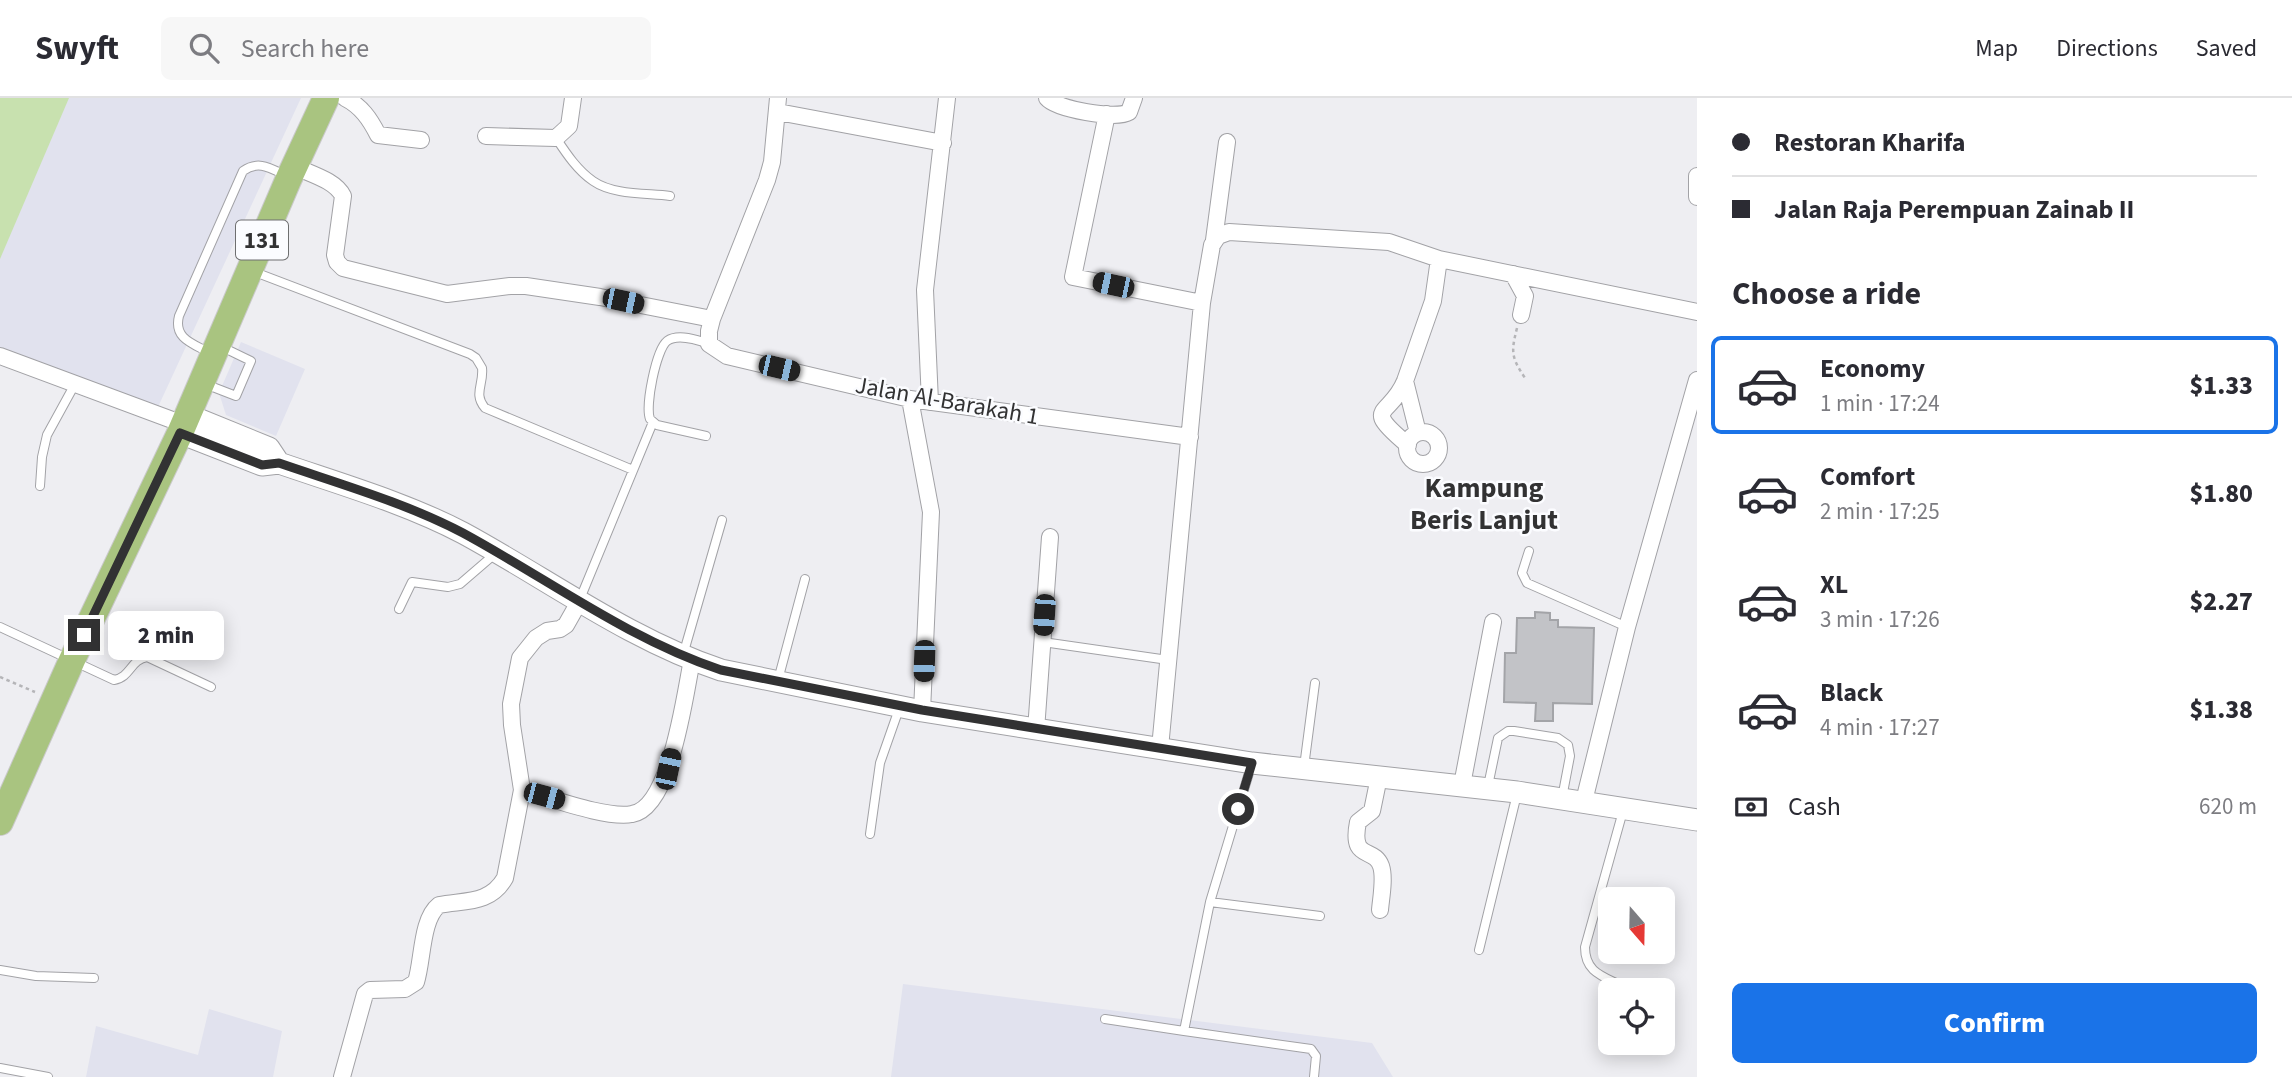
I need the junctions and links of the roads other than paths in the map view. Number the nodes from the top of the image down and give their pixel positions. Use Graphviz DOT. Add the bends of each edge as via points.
graph roads {
  1 [pos="326,98"];
  2 [pos="345,98"];
  3 [pos="573,98"];
  4 [pos="947,98"];
  5 [pos="1046,98"];
  6 [pos="1134,98"];
  7 [pos="778,105"];
  8 [pos="1107,114"];
  9 [pos="486,136"];
  10 [pos="556,138"];
  11 [pos="421,140"];
  12 [pos="1227,142"];
  13 [pos="943,143"];
  14 [pos="292,172"];
  15 [pos="1697,176"];
  16 [pos="670,196"];
  17 [pos="1697,197"];
  18 [pos="1214,240"];
  19 [pos="1439,259"];
  20 [pos="250,270"];
  21 [pos="1513,274"];
  22 [pos="1202,303"];
  23 [pos="1697,312"];
  24 [pos="1521,315"];
  25 [pos="712,319"];
  26 [pos="709,344"];
  27 [pos="215,350"];
  28 [pos="0,356"];
  29 [pos="1697,380"];
  30 [pos="1405,381"];
  31 [pos="201,383"];
  32 [pos="75,384"];
  33 [pos="910,399"];
  34 [pos="930,402"];
  35 [pos="653,422"];
  36 [pos="184,424"];
  37 [pos="706,436"];
  38 [pos="1190,437"];
  39 [pos="633,470"];
  40 [pos="40,486"];
  41 [pos="722,520"];
  42 [pos="1050,537"];
  43 [pos="1529,551"];
  44 [pos="496,553"];
  45 [pos="805,579"];
  46 [pos="579,602"];
  47 [pos="399,610"];
  48 [pos="1493,622"];
  49 [pos="0,627"];
  50 [pos="1628,627"];
  51 [pos="1042,642"];
  52 [pos="687,658"];
  53 [pos="72,660"];
  54 [pos="1168,660"];
  55 [pos="777,683"];
  56 [pos="1315,683"];
  57 [pos="211,687"];
  58 [pos="900,706"];
  59 [pos="922,710"];
  60 [pos="1036,730"];
  61 [pos="1160,748"];
  62 [pos="1252,763"];
  63 [pos="1304,769"];
  64 [pos="1379,777"];
  65 [pos="1462,785"];
  66 [pos="1487,788"];
  67 [pos="522,790"];
  68 [pos="1517,792"];
  69 [pos="1562,798"];
  70 [pos="1584,801"];
  71 [pos="1624,808"];
  72 [pos="1697,820"];
  73 [pos="0,822"];
  74 [pos="870,834"];
  75 [pos="1210,902"];
  76 [pos="1380,910"];
  77 [pos="1320,916"];
  78 [pos="1479,950"];
  79 [pos="0,970"];
  80 [pos="94,978"];
  81 [pos="1606,978"];
  82 [pos="1105,1018"];
  83 [pos="1184,1031"];
  84 [pos="0,1068"];
  85 [pos="48,1077"];
  86 [pos="342,1077"];
  87 [pos="1314,1077"];
  1 -- 14 [label="main road, 131"];
  2 -- 11 [label="street" via="364,112 378,135"];
  3 -- 10 [label="street" via="569,126"];
  4 -- 13 [label="street"];
  5 -- 8 [label="street" via="1057,106"];
  6 -- 8 [label="street" via="1124,115"];
  7 -- 13 [label="street"];
  7 -- 25 [label="street" via="772,162 760,204"];
  8 -- 22 [label="street" via="1073,277"];
  9 -- 10 [label="street"];
  10 -- 16 [label="lane" via="593,181 609,188"];
  12 -- 18 [label="street"];
  13 -- 34 [label="street" via="925,290"];
  14 -- 20 [label="main road, 131"];
  14 -- 25 [label="street" via="335,185 341,192 335,255 343,268 447,294 526,286"];
  14 -- 27 [label="lane" via="261,165 243,171 178,316 177,328 183,338"];
  15 -- 17 [label="street"];
  18 -- 19 [label="street" via="1229,232 1389,242"];
  18 -- 22 [label="street"];
  19 -- 21 [label="street"];
  19 -- 30 [label="street" via="1433,301"];
  20 -- 27 [label="main road, 131"];
  20 -- 39 [label="lane" via="470,354 482,368 478,397 485,408"];
  21 -- 23 [label="street"];
  21 -- 24 [label="street" via="1525,296"];
  22 -- 38 [label="street"];
  25 -- 26 [label="street"];
  26 -- 33 [label="street, Jalan Al-Barakah 1" via="727,356"];
  26 -- 35 [label="lane" via="692,338 665,342 647,408"];
  27 -- 31 [label="main road, 131"];
  27 -- 31 [label="lane" via="251,361 236,396"];
  28 -- 32 [label="street"];
  29 -- 50 [label="street"];
  30 -- 30 [label="street" via="1413,439 1386,427 1382,416"];
  31 -- 36 [label="main road, 131"];
  32 -- 36 [label="street"];
  32 -- 40 [label="lane" via="47,435"];
  33 -- 34 [label="street, Jalan Al-Barakah 1"];
  33 -- 59 [label="street" via="931,512"];
  34 -- 38 [label="street, Jalan Al-Barakah 1"];
  35 -- 37 [label="lane"];
  35 -- 39 [label="lane"];
  36 -- 44 [label="street" via="269,449 279,463 415,512"];
  36 -- 53 [label="main road, 131"];
  38 -- 54 [label="street"];
  39 -- 46 [label="lane"];
  41 -- 52 [label="lane"];
  42 -- 51 [label="street"];
  43 -- 50 [label="lane" via="1522,573 1527,583"];
  44 -- 46 [label="street"];
  44 -- 47 [label="lane" via="460,584 412,582"];
  45 -- 55 [label="lane"];
  46 -- 52 [label="street"];
  46 -- 67 [label="street" via="566,625 536,638 520,659 511,704"];
  48 -- 65 [label="street"];
  49 -- 53 [label="lane"];
  50 -- 70 [label="street"];
  51 -- 54 [label="lane"];
  51 -- 60 [label="street"];
  52 -- 55 [label="street"];
  52 -- 67 [label="street" via="668,769 647,806 638,813 611,814"];
  53 -- 57 [label="lane" via="114,680 147,657"];
  53 -- 73 [label="main road, 131"];
  54 -- 61 [label="street"];
  55 -- 58 [label="street"];
  56 -- 63 [label="lane"];
  58 -- 59 [label="street"];
  58 -- 74 [label="lane" via="880,763"];
  59 -- 60 [label="street"];
  60 -- 61 [label="street"];
  61 -- 62 [label="street"];
  62 -- 63 [label="street"];
  62 -- 75 [label="lane"];
  63 -- 64 [label="street"];
  64 -- 65 [label="street"];
  64 -- 76 [label="street" via="1373,807 1359,822 1356,839 1382,866"];
  65 -- 66 [label="street"];
  66 -- 68 [label="street"];
  66 -- 69 [label="lane" via="1498,738 1514,731 1558,738 1568,745"];
  67 -- 86 [label="street" via="499,889 486,898 433,909 416,982 405,989 365,994"];
  68 -- 69 [label="street"];
  68 -- 78 [label="lane"];
  69 -- 70 [label="street"];
  70 -- 71 [label="street"];
  71 -- 72 [label="street"];
  71 -- 81 [label="lane" via="1585,947 1592,971"];
  75 -- 77 [label="lane"];
  75 -- 83 [label="lane"];
  79 -- 80 [label="lane"];
  82 -- 83 [label="lane"];
  83 -- 87 [label="lane" via="1311,1049 1316,1056"];
  84 -- 85 [label="lane"];
}
